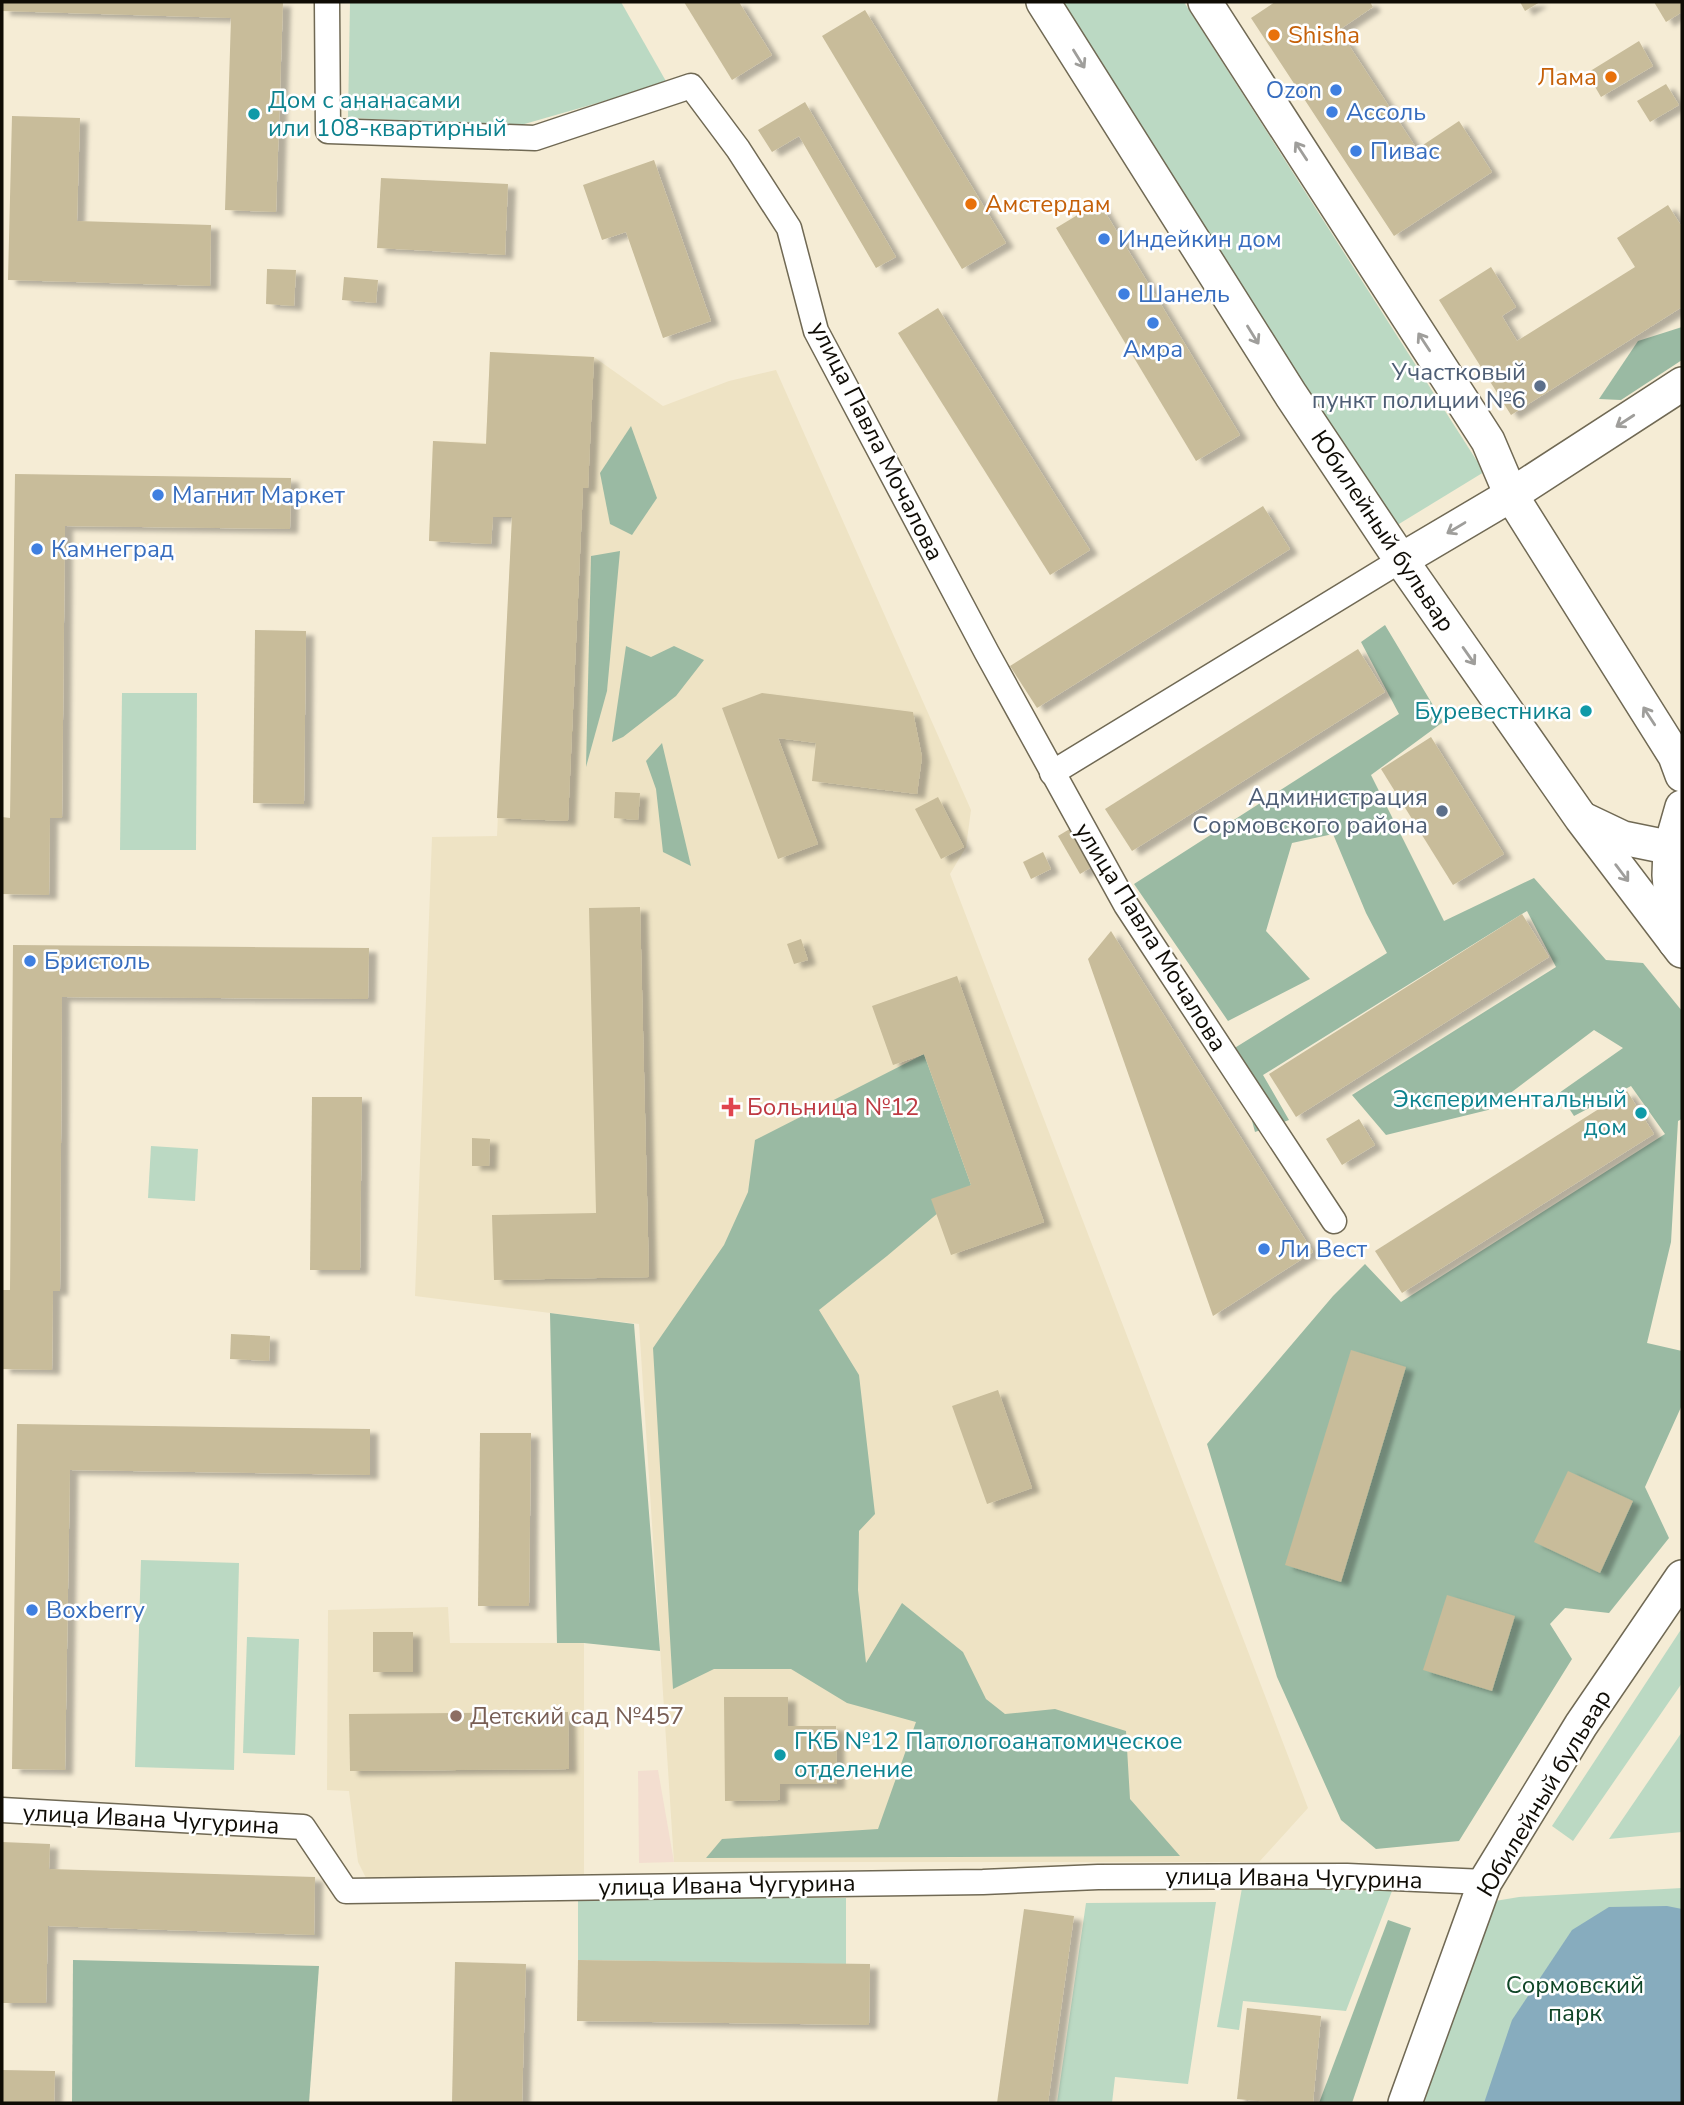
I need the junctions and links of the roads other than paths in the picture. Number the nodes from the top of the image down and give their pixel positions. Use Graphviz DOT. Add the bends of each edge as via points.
graph roads {
  1 [pos="327,2"];
  2 [pos="1043,2"];
  3 [pos="1205,2"];
  4 [pos="1682,384"];
  5 [pos="1511,495"];
  6 [pos="1401,561"];
  7 [pos="1370,580"];
  8 [pos="1421,587"];
  9 [pos="1052,773"];
  10 [pos="1682,775"];
  11 [pos="1682,807"];
  12 [pos="1581,818"];
  13 [pos="1676,850"];
  14 [pos="1679,947"];
  15 [pos="1334,1221"];
  16 [pos="1682,1577"];
  17 [pos="2,1810"];
  18 [pos="1485,1882"];
  19 [pos="1405,2103"];
  1 -- 9 [label="street, улица Павла Мочалова" via="328,131 535,138 691,86 789,228 816,331"];
  2 -- 6 [label="street, Юбилейный бульвар, one-way"];
  5 -- 3 [label="street, one-way" via="1488,441"];
  4 -- 5 [label="street, one-way"];
  5 -- 6 [label="street, one-way"];
  10 -- 5 [label="street, one-way" via="1675,756"];
  6 -- 7 [label="street"];
  6 -- 8 [label="street, Юбилейный бульвар"];
  7 -- 8 [label="street"];
  7 -- 9 [label="street"];
  8 -- 12 [label="street, Юбилейный бульвар, one-way"];
  9 -- 15 [label="street, улица Павла Мочалова" via="1126,905"];
  11 -- 13 [label="street, Юбилейный бульвар"];
  12 -- 13 [label="street" via="1623,838"];
  12 -- 14 [label="street, Юбилейный бульвар, one-way"];
  13 -- 14 [label="street, Юбилейный бульвар" via="1669,875"];
  16 -- 18 [label="street, Юбилейный бульвар" via="1581,1725"];
  17 -- 18 [label="street, улица Ивана Чугурина" via="303,1828 346,1891 1098,1877 1334,1876"];
  18 -- 19 [label="street, Юбилейный бульвар"];
}
